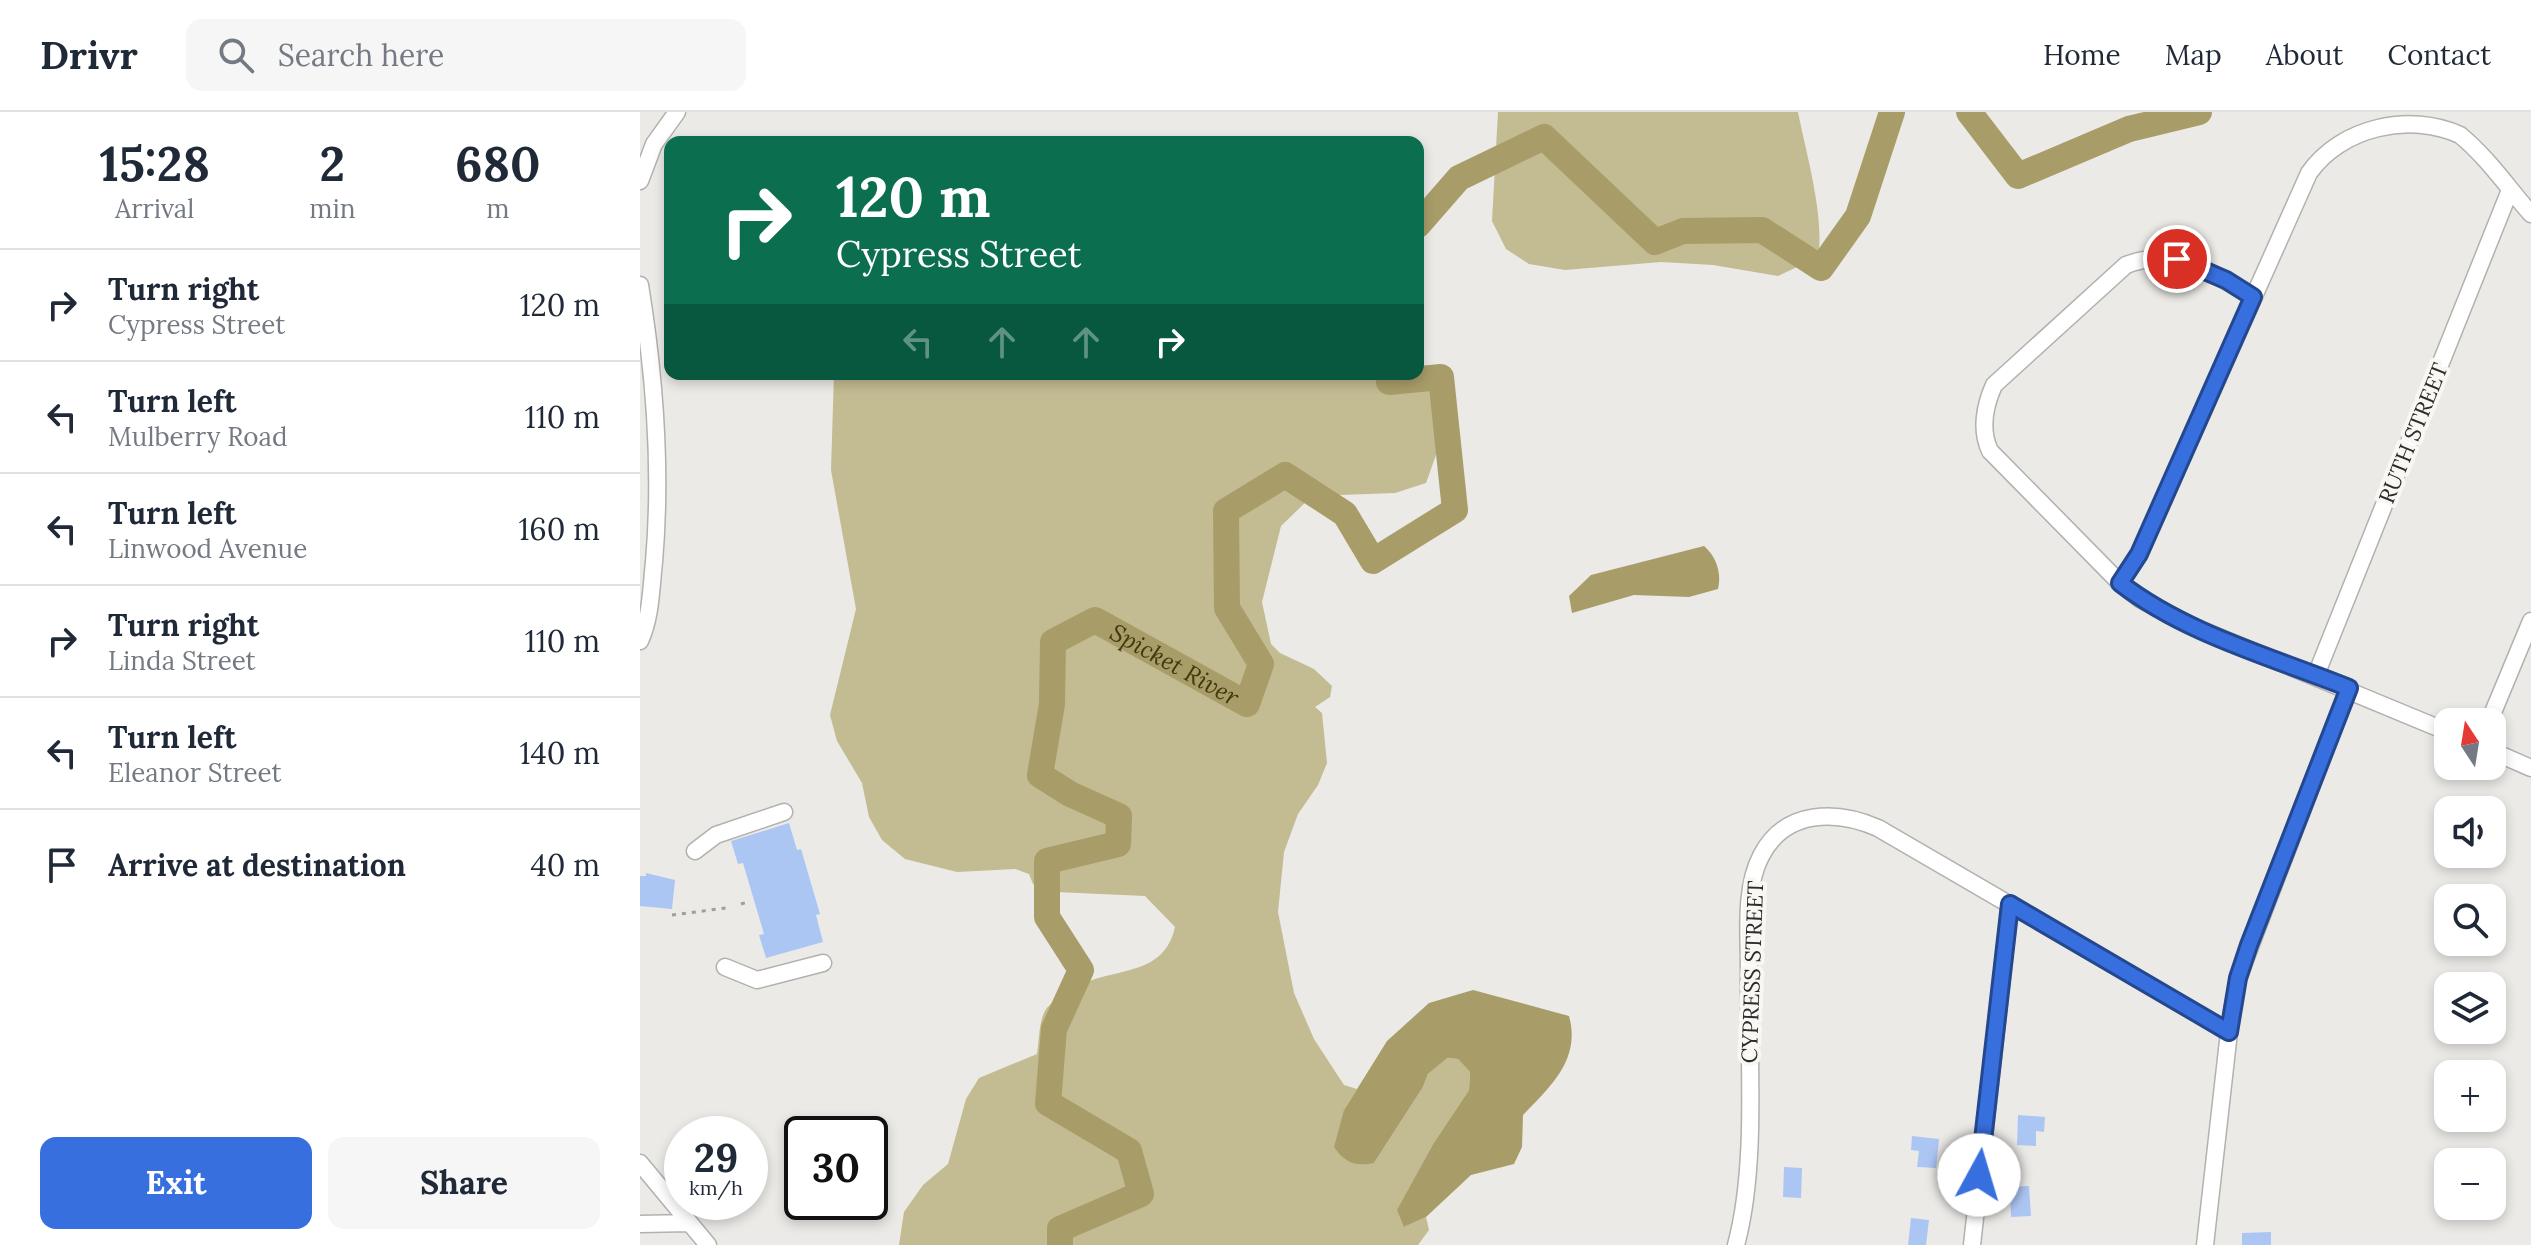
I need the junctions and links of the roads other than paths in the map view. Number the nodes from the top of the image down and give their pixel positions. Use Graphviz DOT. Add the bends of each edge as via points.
graph roads {
  1 [pos="677,112"];
  2 [pos="640,181"];
  3 [pos="2510,190"];
  4 [pos="2531,214"];
  5 [pos="640,285"];
  6 [pos="2253,297"];
  7 [pos="2120,583"];
  8 [pos="2531,621"];
  9 [pos="640,641"];
  10 [pos="2316,675"];
  11 [pos="2349,688"];
  12 [pos="2495,708"];
  13 [pos="2434,726"];
  14 [pos="2506,757"];
  15 [pos="2531,768"];
  16 [pos="784,812"];
  17 [pos="695,851"];
  18 [pos="2010,904"];
  19 [pos="823,963"];
  20 [pos="725,967"];
  21 [pos="2229,1032"];
  22 [pos="640,1163"];
  23 [pos="689,1223"];
  24 [pos="640,1224"];
  25 [pos="708,1245"];
  26 [pos="1736,1245"];
  27 [pos="1972,1245"];
  28 [pos="2205,1245"];
  1 -- 2 [label="street" via="654,144"];
  3 -- 4 [label="street"];
  3 -- 6 [label="street" via="2447,127 2396,118 2361,126 2332,145 2309,173"];
  3 -- 10 [label="street, RUTH STREET"];
  5 -- 9 [label="street" via="654,384 658,466 650,603"];
  6 -- 7 [label="street" via="2139,554"];
  6 -- 7 [label="street" via="2177,259 2143,258 2126,265 2004,373 1987,400 1984,439 1990,451"];
  7 -- 10 [label="street" via="2192,626"];
  8 -- 12 [label="street"];
  10 -- 11 [label="street"];
  11 -- 13 [label="street"];
  11 -- 21 [label="street" via="2249,945"];
  14 -- 15 [label="street"];
  16 -- 17 [label="street" via="716,835"];
  18 -- 21 [label="street, CYPRESS STREET"];
  18 -- 26 [label="street, CYPRESS STREET" via="1890,834 1842,815 1801,821 1767,846 1755,871 1751,902 1747,1173"];
  18 -- 27 [label="street"];
  19 -- 20 [label="street" via="757,980"];
  21 -- 28 [label="street"];
  22 -- 23 [label="street"];
  23 -- 24 [label="street"];
  23 -- 25 [label="street"];
}
